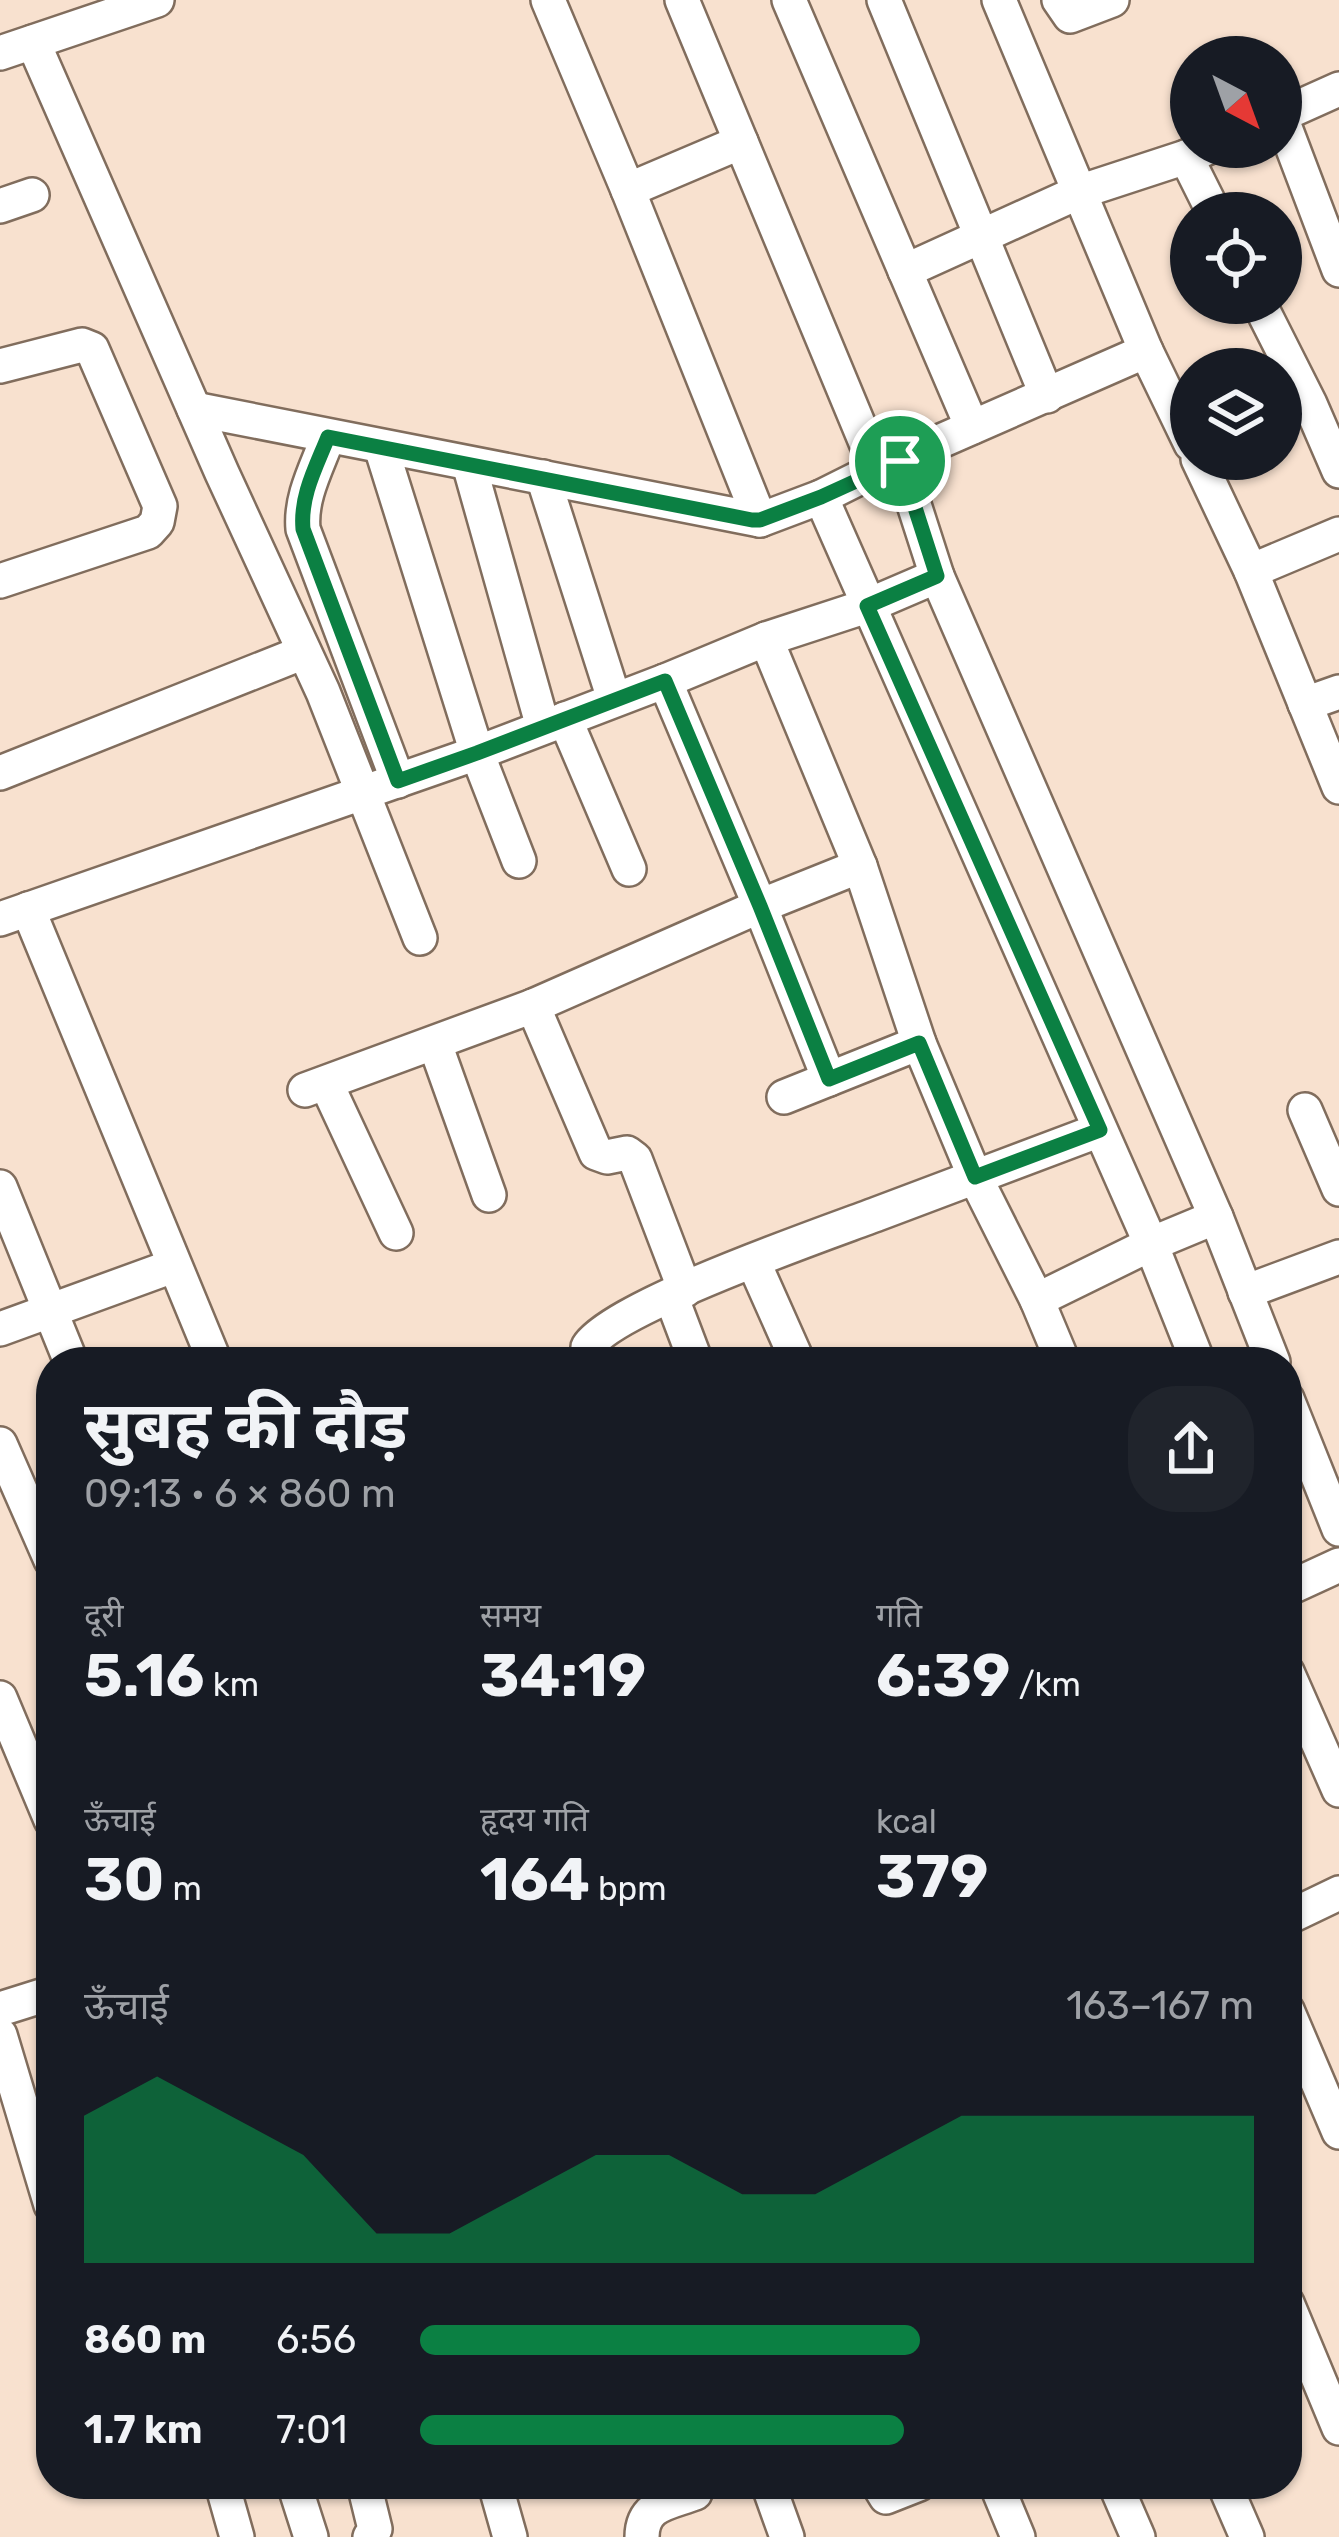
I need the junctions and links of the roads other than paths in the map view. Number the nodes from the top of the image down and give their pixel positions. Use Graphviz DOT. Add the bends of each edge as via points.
graph roads {
  1 [pos="157,0"];
  2 [pos="682,0"];
  3 [pos="789,0"];
  4 [pos="884,0"];
  5 [pos="999,0"];
  6 [pos="1059,0"];
  7 [pos="1112,0"];
  8 [pos="562,5"];
  9 [pos="33,42"];
  10 [pos="0,53"];
  11 [pos="1339,89"];
  12 [pos="1302,106"];
  13 [pos="741,142"];
  14 [pos="1170,161"];
  15 [pos="1301,168"];
  16 [pos="628,190"];
  17 [pos="1079,192"];
  18 [pos="981,236"];
  19 [pos="1339,270"];
  20 [pos="905,271"];
  21 [pos="1270,324"];
  22 [pos="1147,351"];
  23 [pos="0,366"];
  24 [pos="1047,396"];
  25 [pos="1170,400"];
  26 [pos="194,409"];
  27 [pos="972,427"];
  28 [pos="328,437"];
  29 [pos="381,447"];
  30 [pos="469,464"];
  31 [pos="888,465"];
  32 [pos="1339,471"];
  33 [pos="543,477"];
  34 [pos="1208,480"];
  35 [pos="821,497"];
  36 [pos="760,520"];
  37 [pos="1339,534"];
  38 [pos="1251,571"];
  39 [pos="937,576"];
  40 [pos="0,581"];
  41 [pos="867,606"];
  42 [pos="766,639"];
  43 [pos="304,652"];
  44 [pos="665,681"];
  45 [pos="1339,692"];
  46 [pos="614,699"];
  47 [pos="1305,704"];
  48 [pos="554,723"];
  49 [pos="477,753"];
  50 [pos="0,772"];
  51 [pos="398,781"];
  52 [pos="1339,788"];
  53 [pos="361,794"];
  54 [pos="519,861"];
  55 [pos="860,866"];
  56 [pos="629,869"];
  57 [pos="760,906"];
  58 [pos="14,914"];
  59 [pos="420,938"];
  60 [pos="533,1006"];
  61 [pos="919,1043"];
  62 [pos="436,1044"];
  63 [pos="829,1079"];
  64 [pos="784,1097"];
  65 [pos="1305,1110"];
  66 [pos="1100,1130"];
  67 [pos="975,1177"];
  68 [pos="0,1187"];
  69 [pos="1339,1189"];
  70 [pos="489,1195"];
  71 [pos="1216,1217"];
  72 [pos="396,1233"];
  73 [pos="1151,1244"];
  74 [pos="1339,1257"];
  75 [pos="753,1262"];
  76 [pos="173,1266"];
  77 [pos="1245,1292"];
  78 [pos="678,1293"];
  79 [pos="1036,1300"];
  80 [pos="48,1310"];
  81 [pos="0,1329"];
  82 [pos="64,1347"];
  83 [pos="208,1347"];
  84 [pos="588,1347"];
  85 [pos="692,1347"];
  86 [pos="791,1347"];
  87 [pos="1056,1347"];
  88 [pos="1192,1347"];
  89 [pos="1267,1347"];
  90 [pos="1302,1436"];
  91 [pos="0,1444"];
  92 [pos="36,1527"];
  93 [pos="1339,1529"];
  94 [pos="1339,1565"];
  95 [pos="1302,1581"];
  96 [pos="1302,1695"];
  97 [pos="0,1698"];
  98 [pos="1327,1733"];
  99 [pos="36,1784"];
  100 [pos="1339,1790"];
  101 [pos="1339,1894"];
  102 [pos="1302,1911"];
  103 [pos="36,1998"];
  104 [pos="0,2009"];
  105 [pos="0,2036"];
  106 [pos="1302,2045"];
  107 [pos="36,2119"];
  108 [pos="1339,2132"];
  109 [pos="1302,2339"];
  110 [pos="1339,2428"];
  111 [pos="226,2499"];
  112 [pos="299,2499"];
  113 [pos="368,2499"];
  114 [pos="499,2499"];
  115 [pos="680,2499"];
  116 [pos="773,2499"];
  117 [pos="1002,2499"];
  118 [pos="1122,2499"];
  119 [pos="1231,2499"];
  120 [pos="236,2537"];
  121 [pos="310,2537"];
  122 [pos="370,2537"];
  123 [pos="510,2537"];
  124 [pos="642,2537"];
  125 [pos="787,2537"];
  126 [pos="1018,2537"];
  127 [pos="1138,2537"];
  128 [pos="1247,2537"];
  1 -- 9 [label="street"];
  2 -- 13 [label="street"];
  3 -- 20 [label="street"];
  4 -- 18 [label="street"];
  5 -- 17 [label="street"];
  6 -- 7 [label="street" via="1070,16"];
  8 -- 16 [label="street"];
  9 -- 10 [label="street"];
  9 -- 26 [label="street"];
  11 -- 12 [label="street"];
  13 -- 16 [label="street"];
  13 -- 31 [label="street"];
  14 -- 17 [label="street"];
  15 -- 19 [label="street"];
  16 -- 36 [label="street"];
  17 -- 18 [label="street"];
  17 -- 22 [label="street"];
  18 -- 20 [label="street"];
  18 -- 24 [label="street"];
  20 -- 27 [label="street"];
  21 -- 32 [label="street"];
  22 -- 24 [label="street"];
  22 -- 25 [label="street"];
  23 -- 40 [label="street" via="92,349 160,506 148,532"];
  24 -- 27 [label="street"];
  26 -- 28 [label="street"];
  26 -- 43 [label="street"];
  27 -- 31 [label="street"];
  28 -- 29 [label="street"];
  28 -- 51 [label="street" via="307,491 303,529"];
  29 -- 30 [label="street"];
  29 -- 49 [label="street"];
  30 -- 33 [label="street"];
  30 -- 48 [label="street"];
  31 -- 35 [label="street"];
  31 -- 39 [label="street"];
  33 -- 36 [label="street"];
  33 -- 46 [label="street"];
  34 -- 38 [label="street"];
  35 -- 36 [label="street"];
  35 -- 41 [label="street"];
  37 -- 38 [label="street"];
  38 -- 47 [label="street"];
  39 -- 41 [label="street"];
  39 -- 71 [label="street"];
  41 -- 42 [label="street"];
  41 -- 66 [label="street"];
  42 -- 44 [label="street"];
  42 -- 55 [label="street"];
  43 -- 50 [label="street"];
  43 -- 53 [label="street"];
  44 -- 46 [label="street"];
  44 -- 57 [label="street"];
  45 -- 47 [label="street"];
  46 -- 48 [label="street"];
  47 -- 52 [label="street"];
  48 -- 49 [label="street"];
  48 -- 56 [label="street"];
  49 -- 51 [label="street"];
  49 -- 54 [label="street"];
  51 -- 53 [label="street"];
  53 -- 58 [label="street"];
  53 -- 59 [label="street"];
  55 -- 57 [label="street"];
  55 -- 61 [label="street"];
  57 -- 60 [label="street"];
  57 -- 63 [label="street"];
  58 -- 76 [label="street"];
  60 -- 62 [label="street"];
  60 -- 78 [label="street" via="596,1153 635,1159"];
  61 -- 63 [label="street"];
  61 -- 67 [label="street"];
  62 -- 70 [label="street"];
  62 -- 72 [label="street" via="315,1086"];
  63 -- 64 [label="street"];
  65 -- 69 [label="street"];
  66 -- 67 [label="street"];
  66 -- 73 [label="street"];
  67 -- 75 [label="street"];
  67 -- 79 [label="street"];
  68 -- 80 [label="street"];
  71 -- 73 [label="street"];
  71 -- 77 [label="street"];
  73 -- 79 [label="street"];
  73 -- 88 [label="street"];
  74 -- 77 [label="street"];
  75 -- 78 [label="street"];
  75 -- 86 [label="street"];
  76 -- 80 [label="street"];
  76 -- 83 [label="street"];
  77 -- 89 [label="street"];
  78 -- 84 [label="street"];
  78 -- 85 [label="street"];
  79 -- 87 [label="street"];
  80 -- 81 [label="street"];
  80 -- 82 [label="street"];
  90 -- 93 [label="street"];
  91 -- 92 [label="street"];
  94 -- 95 [label="street"];
  96 -- 98 [label="street"];
  97 -- 99 [label="street"];
  98 -- 100 [label="street"];
  101 -- 102 [label="street"];
  103 -- 104 [label="street"];
  105 -- 107 [label="street"];
  106 -- 108 [label="street"];
  109 -- 110 [label="street"];
  111 -- 120 [label="street"];
  112 -- 121 [label="street"];
  113 -- 122 [label="street"];
  114 -- 123 [label="street"];
  115 -- 124 [label="street" via="652,2510"];
  116 -- 125 [label="street"];
  117 -- 126 [label="street"];
  118 -- 127 [label="street"];
  119 -- 128 [label="street"];
}
